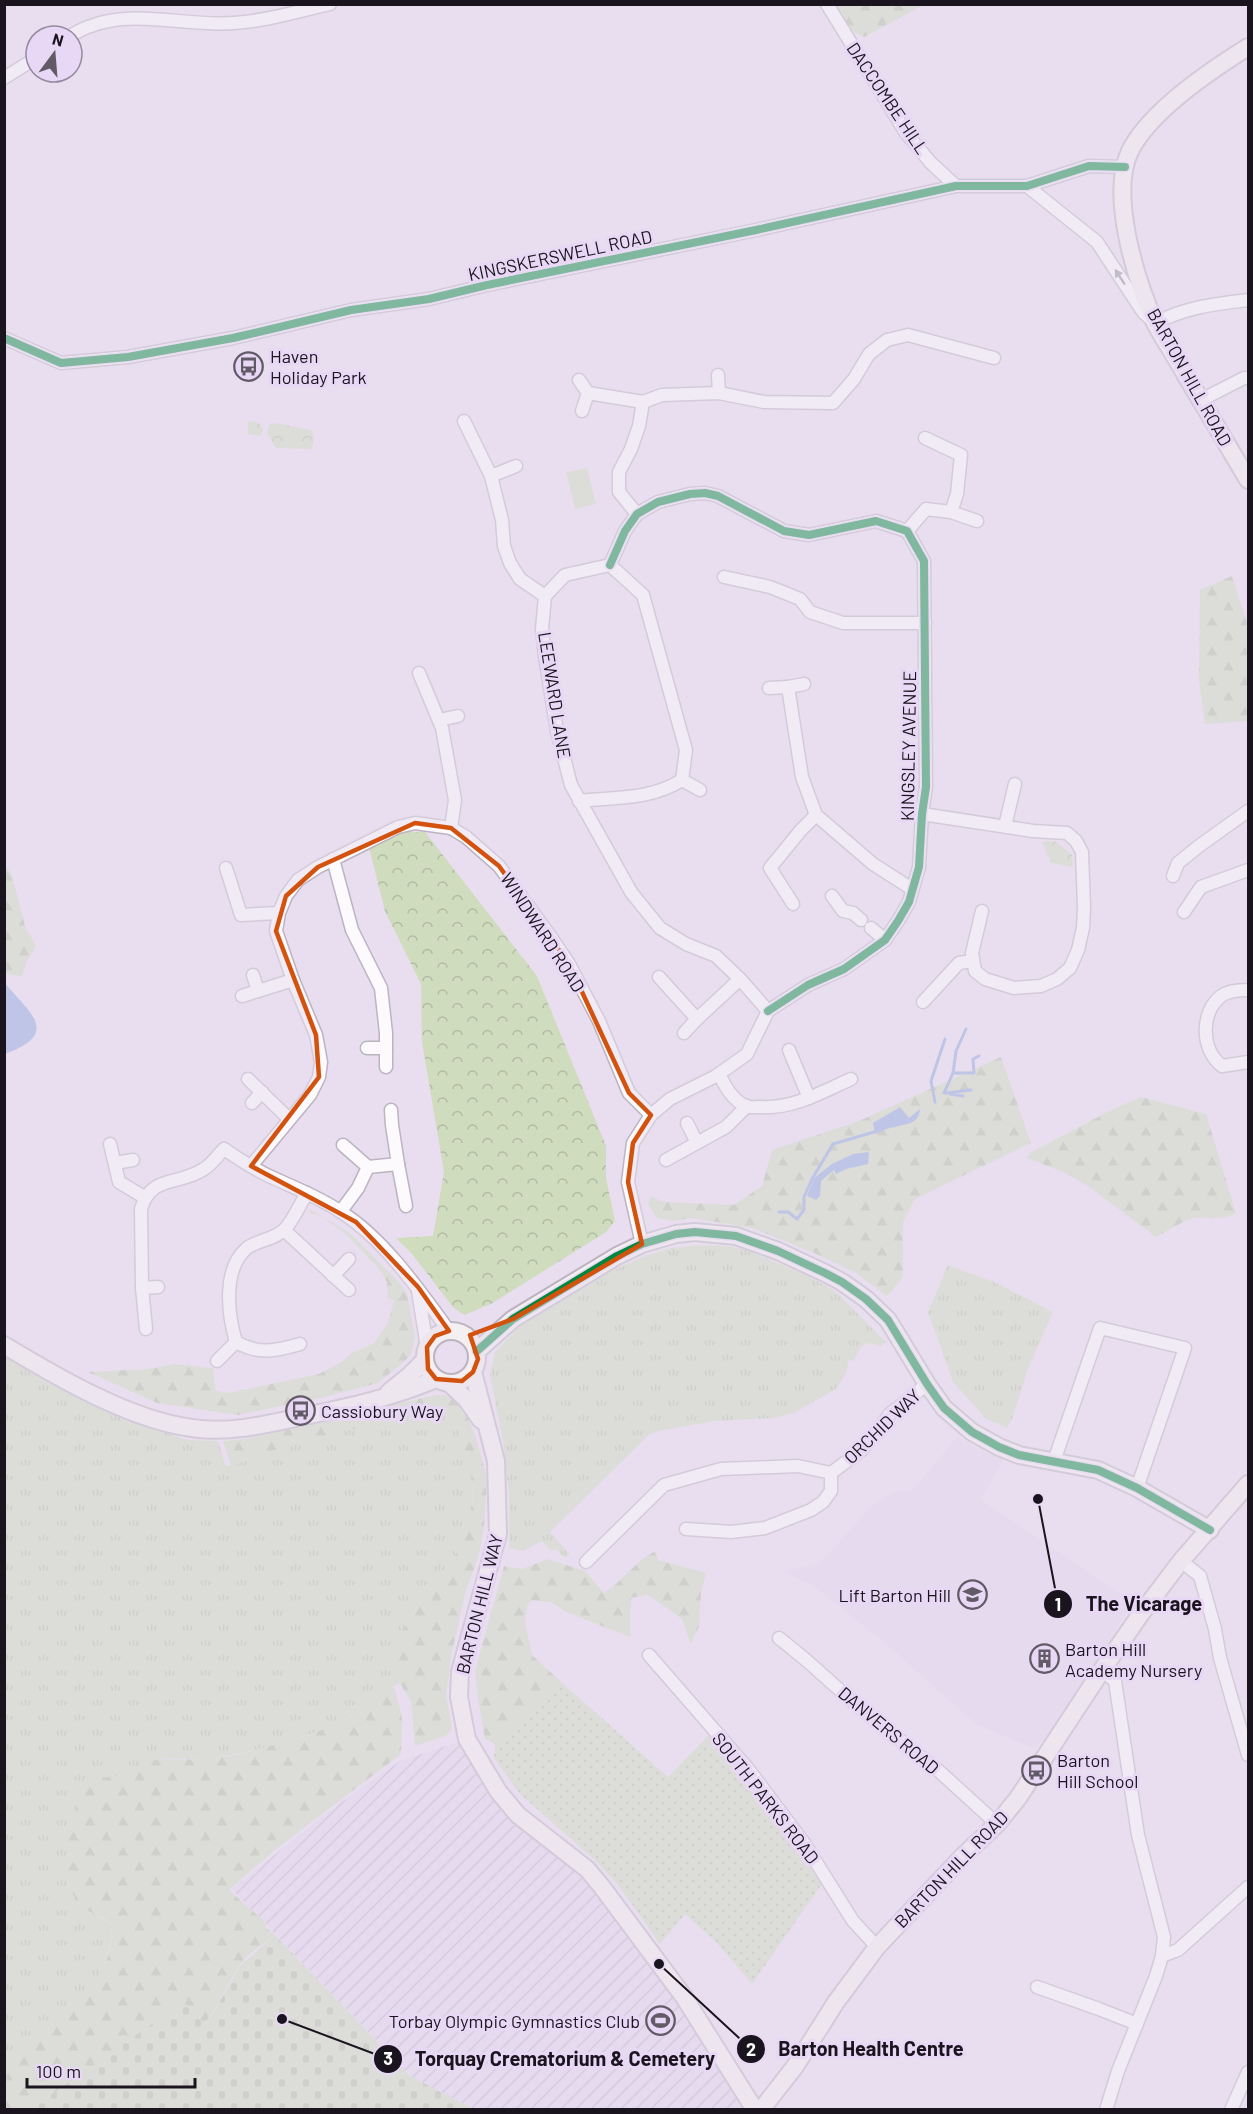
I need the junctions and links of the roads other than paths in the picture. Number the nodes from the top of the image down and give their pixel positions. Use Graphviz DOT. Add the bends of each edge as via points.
graph roads {
  1 [pos="330,4"];
  2 [pos="827,4"];
  3 [pos="84,29"];
  4 [pos="1248,47"];
  5 [pos="24,66"];
  6 [pos="4,78"];
  7 [pos="1125,167"];
  8 [pos="956,186"];
  9 [pos="1027,186"];
  10 [pos="1248,300"];
  11 [pos="1155,323"];
  12 [pos="4,338"];
  13 [pos="994,358"];
  14 [pos="718,375"];
  15 [pos="1248,378"];
  16 [pos="579,380"];
  17 [pos="588,393"];
  18 [pos="719,393"];
  19 [pos="1201,400"];
  20 [pos="643,402"];
  21 [pos="582,411"];
  22 [pos="464,421"];
  23 [pos="925,438"];
  24 [pos="516,466"];
  25 [pos="491,476"];
  26 [pos="1248,480"];
  27 [pos="951,512"];
  28 [pos="637,514"];
  29 [pos="977,521"];
  30 [pos="907,531"];
  31 [pos="610,565"];
  32 [pos="724,577"];
  33 [pos="545,596"];
  34 [pos="925,622"];
  35 [pos="419,673"];
  36 [pos="804,684"];
  37 [pos="788,687"];
  38 [pos="769,688"];
  39 [pos="458,716"];
  40 [pos="439,720"];
  41 [pos="682,780"];
  42 [pos="1015,784"];
  43 [pos="700,790"];
  44 [pos="579,801"];
  45 [pos="1248,812"];
  46 [pos="922,814"];
  47 [pos="816,815"];
  48 [pos="1005,826"];
  49 [pos="451,828"];
  50 [pos="333,860"];
  51 [pos="226,868"];
  52 [pos="1248,870"];
  53 [pos="1173,876"];
  54 [pos="912,889"];
  55 [pos="832,896"];
  56 [pos="793,904"];
  57 [pos="982,911"];
  58 [pos="1184,912"];
  59 [pos="279,913"];
  60 [pos="885,940"];
  61 [pos="972,961"];
  62 [pos="253,975"];
  63 [pos="659,977"];
  64 [pos="740,979"];
  65 [pos="293,980"];
  66 [pos="1248,990"];
  67 [pos="258,991"];
  68 [pos="242,996"];
  69 [pos="923,1002"];
  70 [pos="768,1011"];
  71 [pos="697,1019"];
  72 [pos="684,1033"];
  73 [pos="367,1048"];
  74 [pos="386,1048"];
  75 [pos="789,1050"];
  76 [pos="1248,1062"];
  77 [pos="386,1067"];
  78 [pos="719,1074"];
  79 [pos="850,1078"];
  80 [pos="248,1079"];
  81 [pos="262,1092"];
  82 [pos="809,1098"];
  83 [pos="252,1103"];
  84 [pos="747,1106"];
  85 [pos="391,1110"];
  86 [pos="651,1115"];
  87 [pos="289,1119"];
  88 [pos="687,1123"];
  89 [pos="697,1143"];
  90 [pos="110,1144"];
  91 [pos="343,1145"];
  92 [pos="133,1160"];
  93 [pos="666,1160"];
  94 [pos="115,1163"];
  95 [pos="398,1164"];
  96 [pos="250,1166"];
  97 [pos="368,1167"];
  98 [pos="307,1192"];
  99 [pos="144,1197"];
  100 [pos="406,1206"];
  101 [pos="341,1211"];
  102 [pos="284,1230"];
  103 [pos="642,1244"];
  104 [pos="349,1259"];
  105 [pos="333,1276"];
  106 [pos="158,1287"];
  107 [pos="418,1287"];
  108 [pos="142,1288"];
  109 [pos="350,1290"];
  110 [pos="513,1318"];
  111 [pos="146,1329"];
  112 [pos="449,1331"];
  113 [pos="467,1336"];
  114 [pos="236,1342"];
  115 [pos="300,1344"];
  116 [pos="4,1345"];
  117 [pos="477,1351"];
  118 [pos="426,1354"];
  119 [pos="217,1360"];
  120 [pos="473,1372"];
  121 [pos="443,1381"];
  122 [pos="927,1384"];
  123 [pos="384,1397"];
  124 [pos="487,1428"];
  125 [pos="1054,1461"];
  126 [pos="831,1473"];
  127 [pos="1248,1484"];
  128 [pos="1137,1488"];
  129 [pos="686,1529"];
  130 [pos="1210,1530"];
  131 [pos="1181,1561"];
  132 [pos="586,1562"];
  133 [pos="779,1638"];
  134 [pos="649,1655"];
  135 [pos="1102,1670"];
  136 [pos="1248,1755"];
  137 [pos="997,1824"];
  138 [pos="1248,1887"];
  139 [pos="877,1947"];
  140 [pos="1162,1956"];
  141 [pos="1037,1987"];
  142 [pos="1137,2024"];
  143 [pos="1248,2072"];
  144 [pos="755,2109"];
  145 [pos="761,2109"];
  146 [pos="1106,2109"];
  147 [pos="1231,2109"];
  1 -- 3 [label="street" via="236,23 113,21"];
  2 -- 8 [label="street, DACCOMBE HILL" via="906,133"];
  4 -- 7 [label="street, BARTON HILL ROAD" via="1167,106 1138,137"];
  5 -- 6 [label="street"];
  7 -- 9 [label="street, KINGSKERSWELL ROAD" via="1089,166"];
  7 -- 11 [label="street, BARTON HILL ROAD" via="1121,191 1123,216"];
  8 -- 9 [label="street, KINGSKERSWELL ROAD"];
  8 -- 12 [label="street, KINGSKERSWELL ROAD" via="429,299 351,310 233,338 128,357 61,363"];
  11 -- 9 [label="street, one-way" via="1143,312 1097,242"];
  10 -- 11 [label="street" via="1206,304"];
  11 -- 19 [label="street, BARTON HILL ROAD"];
  13 -- 18 [label="street" via="909,335 887,340 869,354 833,403 764,402"];
  14 -- 18 [label="street"];
  15 -- 19 [label="street"];
  16 -- 17 [label="street"];
  17 -- 20 [label="street"];
  17 -- 21 [label="street"];
  18 -- 20 [label="street" via="662,395"];
  19 -- 26 [label="street, BARTON HILL ROAD"];
  20 -- 28 [label="street" via="639,426 619,472 619,492"];
  22 -- 25 [label="street"];
  23 -- 27 [label="street" via="961,455"];
  24 -- 25 [label="street"];
  25 -- 33 [label="street" via="510,563 520,579"];
  27 -- 29 [label="street"];
  27 -- 30 [label="street" via="926,509"];
  28 -- 30 [label="street" via="658,502 705,493 784,531 809,535 876,521"];
  28 -- 31 [label="street"];
  30 -- 34 [label="street" via="924,561"];
  31 -- 33 [label="street" via="565,575"];
  31 -- 41 [label="street" via="643,595 686,750"];
  32 -- 34 [label="street" via="770,587 800,599 810,612 843,623"];
  33 -- 44 [label="street, LEEWARD LANE" via="545,657 556,731"];
  34 -- 46 [label="street, KINGSLEY AVENUE" via="926,788"];
  35 -- 40 [label="street"];
  36 -- 37 [label="street"];
  37 -- 38 [label="street"];
  37 -- 47 [label="street" via="802,777"];
  39 -- 40 [label="street"];
  40 -- 49 [label="street" via="455,801"];
  41 -- 43 [label="street"];
  41 -- 44 [label="street" via="655,794"];
  42 -- 48 [label="street"];
  44 -- 64 [label="street, LEEWARD LANE" via="631,892 660,928 716,956"];
  45 -- 53 [label="street" via="1178,863"];
  46 -- 48 [label="street"];
  46 -- 54 [label="street, KINGSLEY AVENUE" via="919,867"];
  47 -- 54 [label="street" via="873,864"];
  47 -- 56 [label="street" via="770,868"];
  48 -- 61 [label="street" via="1067,833 1076,841 1082,852 1084,907 1078,950 1070,968 1041,986 1001,985 975,971"];
  49 -- 50 [label="street" via="415,823 398,827"];
  49 -- 86 [label="street, WINDWARD ROAD" via="499,866 548,933 599,1021 629,1093"];
  50 -- 59 [label="street" via="298,880"];
  50 -- 74 [label="street" via="352,930 381,988"];
  51 -- 59 [label="street" via="241,915"];
  52 -- 58 [label="street" via="1201,888"];
  54 -- 60 [label="street, KINGSLEY AVENUE" via="909,902"];
  55 -- 60 [label="street" via="843,911 853,913"];
  57 -- 61 [label="street"];
  59 -- 65 [label="street" via="276,931"];
  60 -- 70 [label="street, KINGSLEY AVENUE" via="844,969"];
  61 -- 69 [label="street" via="959,963"];
  62 -- 67 [label="street"];
  63 -- 71 [label="street"];
  64 -- 70 [label="street, LEEWARD LANE"];
  64 -- 71 [label="street"];
  65 -- 67 [label="street"];
  65 -- 87 [label="street" via="316,1035 321,1062 310,1095"];
  66 -- 76 [label="street" via="1223,994 1215,1003 1208,1016 1206,1045 1222,1066"];
  67 -- 68 [label="street"];
  70 -- 78 [label="street" via="747,1054"];
  71 -- 72 [label="street"];
  73 -- 74 [label="street"];
  74 -- 77 [label="street"];
  75 -- 82 [label="street"];
  78 -- 84 [label="street" via="729,1093"];
  78 -- 86 [label="street" via="670,1100"];
  79 -- 82 [label="street"];
  80 -- 81 [label="street"];
  81 -- 83 [label="street"];
  81 -- 87 [label="street"];
  82 -- 84 [label="street" via="778,1107"];
  84 -- 89 [label="street" via="726,1127"];
  85 -- 95 [label="street"];
  86 -- 103 [label="street" via="633,1143 628,1182"];
  87 -- 96 [label="street"];
  88 -- 89 [label="street"];
  89 -- 93 [label="street"];
  90 -- 94 [label="street"];
  91 -- 97 [label="street"];
  92 -- 94 [label="street"];
  94 -- 99 [label="street" via="119,1182"];
  95 -- 97 [label="street"];
  95 -- 100 [label="street"];
  96 -- 98 [label="street"];
  96 -- 99 [label="street" via="219,1145 206,1168 157,1185"];
  97 -- 101 [label="street"];
  98 -- 101 [label="street"];
  98 -- 102 [label="street"];
  99 -- 108 [label="street"];
  101 -- 107 [label="street" via="380,1245"];
  102 -- 105 [label="street"];
  102 -- 114 [label="street" via="248,1248 239,1257 231,1277 229,1313"];
  103 -- 110 [label="street"];
  103 -- 122 [label="street" via="676,1234 725,1235 754,1242 825,1273 860,1294 888,1320"];
  104 -- 105 [label="street"];
  105 -- 109 [label="street"];
  106 -- 108 [label="street"];
  107 -- 112 [label="street"];
  107 -- 118 [label="street"];
  108 -- 111 [label="street"];
  110 -- 113 [label="street"];
  110 -- 117 [label="street"];
  112 -- 113 [label="street"];
  112 -- 118 [label="street" via="435,1336"];
  113 -- 117 [label="street"];
  114 -- 115 [label="street" via="264,1352"];
  114 -- 119 [label="street"];
  116 -- 123 [label="street" via="107,1400 159,1421 190,1428 246,1428"];
  117 -- 120 [label="street"];
  118 -- 121 [label="street" via="428,1369"];
  118 -- 123 [label="street" via="410,1375"];
  120 -- 121 [label="street" via="462,1381"];
  120 -- 124 [label="street, BARTON HILL WAY"];
  121 -- 123 [label="street"];
  121 -- 124 [label="street, BARTON HILL WAY" via="466,1399"];
  122 -- 125 [label="street" via="944,1408 972,1432 1019,1455"];
  122 -- 126 [label="street, ORCHID WAY" via="890,1414 862,1450"];
  124 -- 144 [label="street, BARTON HILL WAY" via="496,1461 498,1534 460,1672 459,1697 467,1739 498,1791 518,1815 587,1869 602,1887 684,1997"];
  125 -- 128 [label="street" via="1098,1470"];
  125 -- 128 [label="street" via="1100,1328 1185,1348"];
  126 -- 129 [label="street" via="831,1491 823,1502 765,1528 731,1532"];
  126 -- 132 [label="street, ORCHID WAY" via="798,1466 733,1468 679,1479 664,1485"];
  127 -- 130 [label="street, BARTON HILL ROAD"];
  128 -- 130 [label="street"];
  130 -- 131 [label="street, BARTON HILL ROAD"];
  131 -- 135 [label="street, BARTON HILL ROAD"];
  131 -- 136 [label="street" via="1200,1576"];
  133 -- 137 [label="street, DANVERS ROAD"];
  134 -- 139 [label="street, SOUTH PARKS ROAD" via="749,1770 804,1843 853,1920"];
  135 -- 137 [label="street, BARTON HILL ROAD"];
  135 -- 140 [label="street" via="1115,1681 1138,1835 1164,1937"];
  137 -- 139 [label="street, BARTON HILL ROAD"];
  138 -- 140 [label="street" via="1178,1950"];
  139 -- 145 [label="street, BARTON HILL ROAD"];
  140 -- 142 [label="street"];
  141 -- 142 [label="street"];
  142 -- 146 [label="street"];
  143 -- 147 [label="street"];
}
